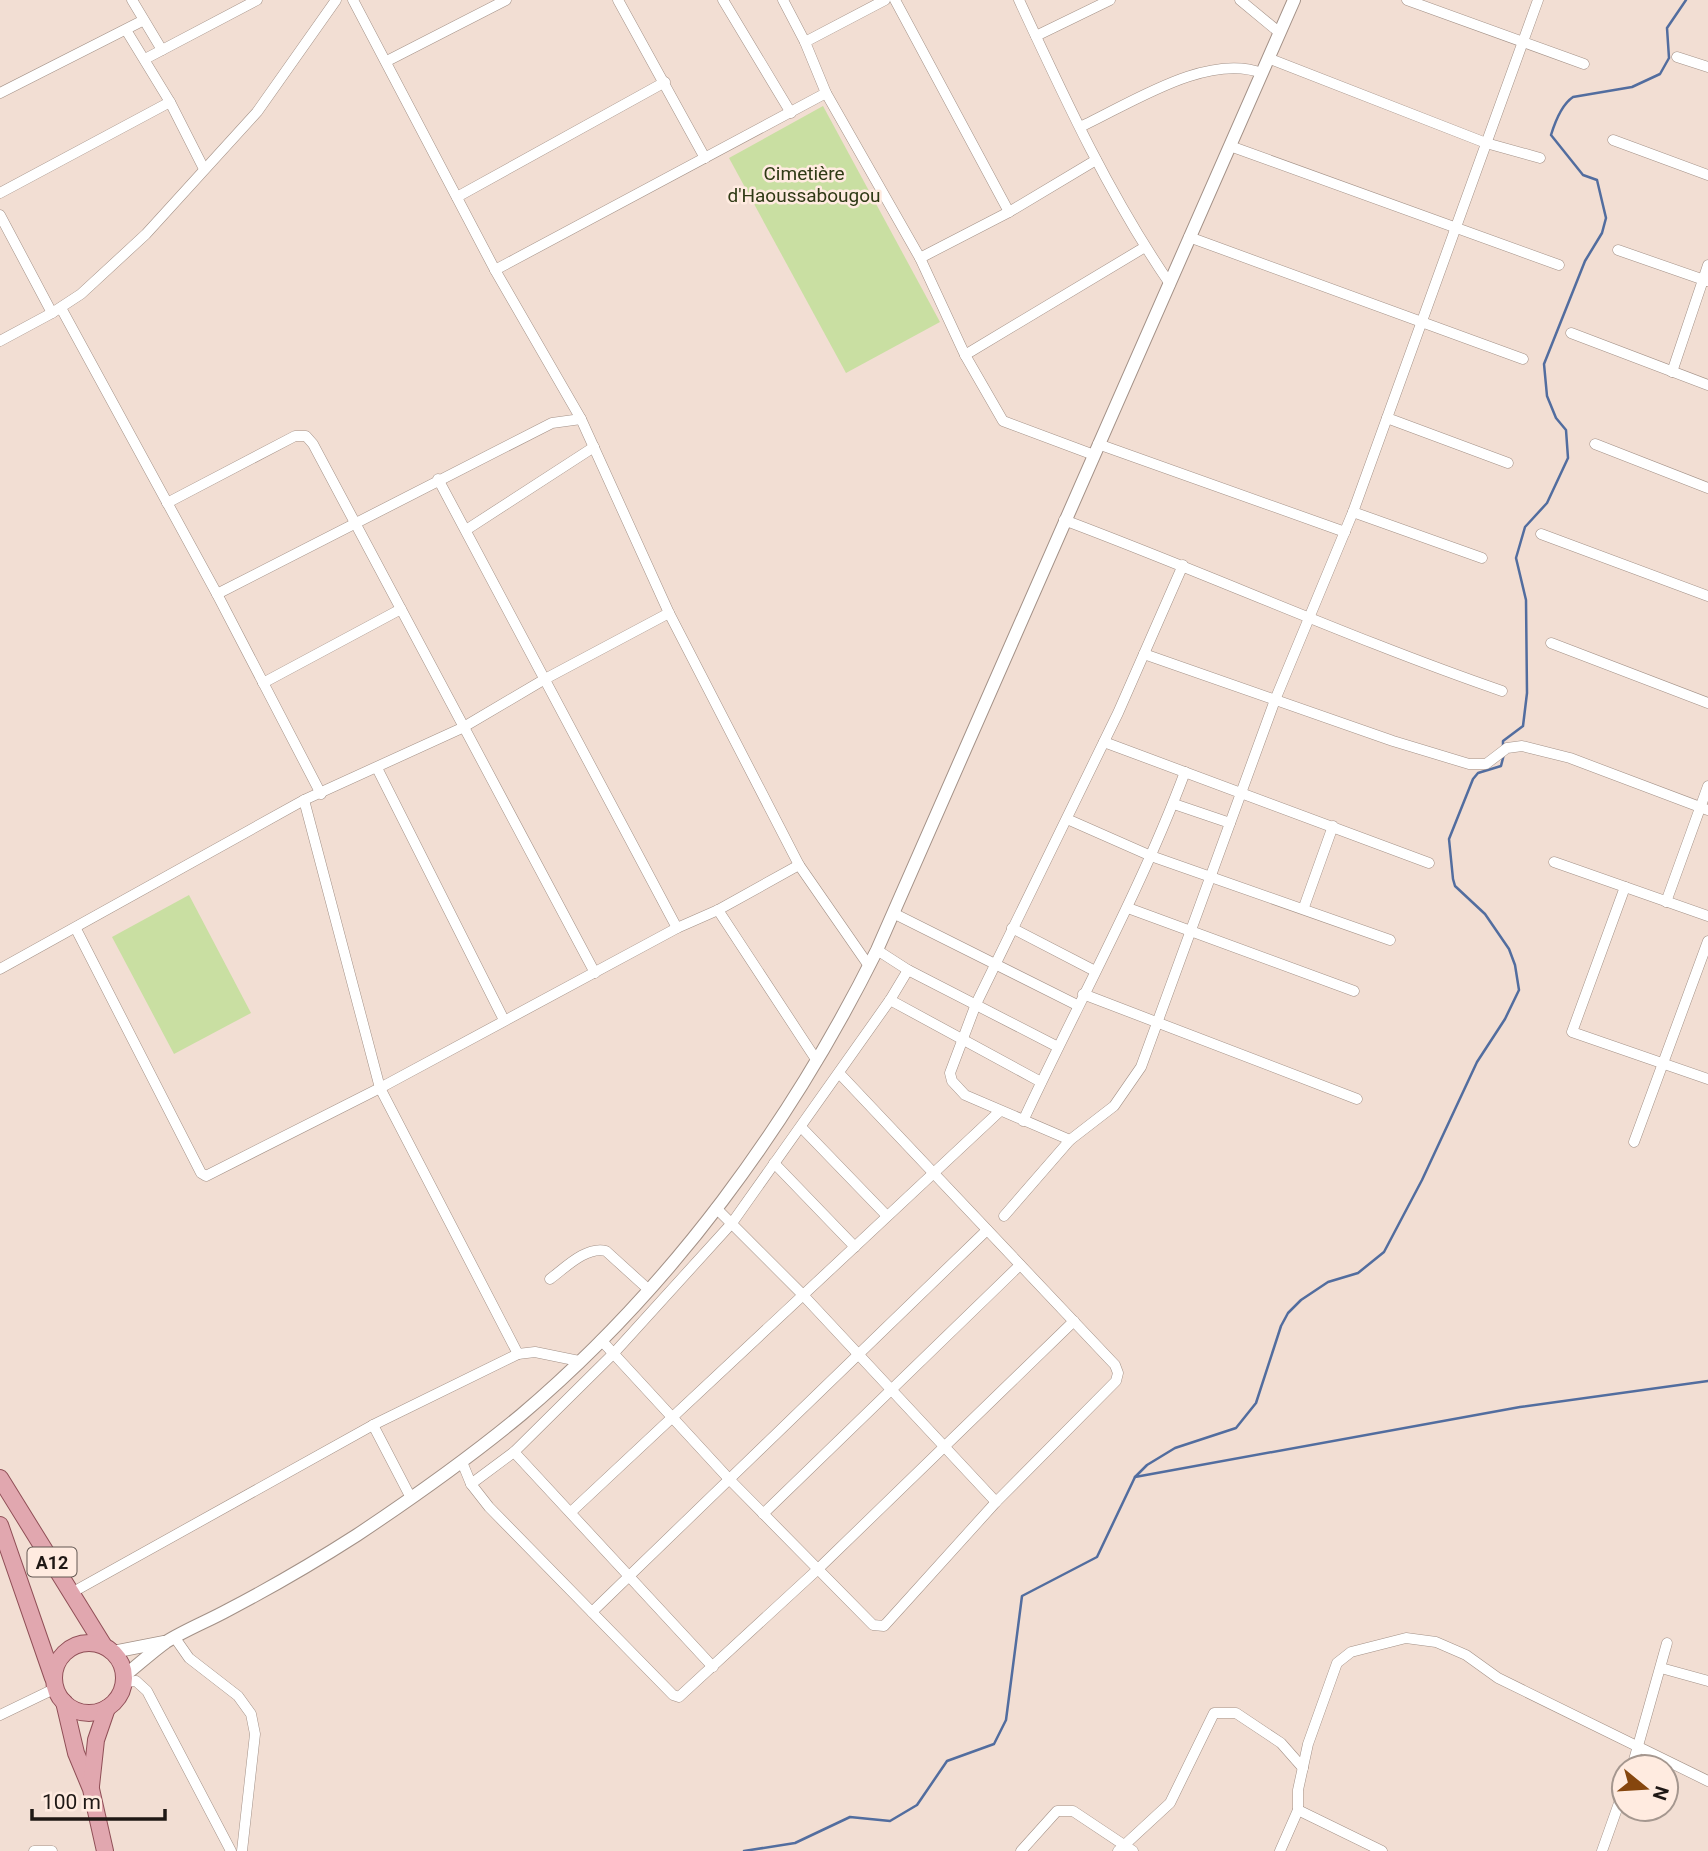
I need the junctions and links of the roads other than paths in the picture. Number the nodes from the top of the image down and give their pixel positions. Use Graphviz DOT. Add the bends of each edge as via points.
graph roads {
  1 [pos="131,0"];
  2 [pos="257,0"];
  3 [pos="336,0"];
  4 [pos="353,0"];
  5 [pos="506,0"];
  6 [pos="618,0"];
  7 [pos="723,0"];
  8 [pos="783,0"];
  9 [pos="886,0"];
  10 [pos="895,0"];
  11 [pos="1019,0"];
  12 [pos="1110,0"];
  13 [pos="1240,0"];
  14 [pos="1294,0"];
  15 [pos="1407,0"];
  16 [pos="1538,0"];
  17 [pos="142,21"];
  18 [pos="126,30"];
  19 [pos="1280,33"];
  20 [pos="1036,36"];
  21 [pos="805,42"];
  22 [pos="1522,42"];
  23 [pos="162,50"];
  24 [pos="1677,57"];
  25 [pos="1268,58"];
  26 [pos="145,59"];
  27 [pos="387,61"];
  28 [pos="1584,64"];
  29 [pos="1708,67"];
  30 [pos="1262,73"];
  31 [pos="665,82"];
  32 [pos="0,93"];
  33 [pos="826,93"];
  34 [pos="170,102"];
  35 [pos="791,113"];
  36 [pos="1080,127"];
  37 [pos="1613,140"];
  38 [pos="1486,143"];
  39 [pos="1230,146"];
  40 [pos="705,158"];
  41 [pos="1540,158"];
  42 [pos="1096,160"];
  43 [pos="204,169"];
  44 [pos="1708,175"];
  45 [pos="0,193"];
  46 [pos="457,197"];
  47 [pos="1009,212"];
  48 [pos="0,215"];
  49 [pos="1454,230"];
  50 [pos="1189,237"];
  51 [pos="1144,247"];
  52 [pos="1619,250"];
  53 [pos="920,258"];
  54 [pos="1559,265"];
  55 [pos="1708,265"];
  56 [pos="495,270"];
  57 [pos="1706,281"];
  58 [pos="1170,284"];
  59 [pos="57,311"];
  60 [pos="1421,322"];
  61 [pos="1571,332"];
  62 [pos="0,341"];
  63 [pos="965,355"];
  64 [pos="1523,359"];
  65 [pos="1672,372"];
  66 [pos="1708,385"];
  67 [pos="1387,418"];
  68 [pos="581,419"];
  69 [pos="1595,444"];
  70 [pos="594,447"];
  71 [pos="1096,450"];
  72 [pos="1508,463"];
  73 [pos="438,479"];
  74 [pos="1708,488"];
  75 [pos="167,503"];
  76 [pos="1353,512"];
  77 [pos="1064,520"];
  78 [pos="357,521"];
  79 [pos="466,530"];
  80 [pos="1345,532"];
  81 [pos="1541,534"];
  82 [pos="1482,558"];
  83 [pos="1183,565"];
  84 [pos="217,594"];
  85 [pos="1708,596"];
  86 [pos="401,609"];
  87 [pos="668,613"];
  88 [pos="1310,616"];
  89 [pos="1551,643"];
  90 [pos="1144,654"];
  91 [pos="545,678"];
  92 [pos="263,683"];
  93 [pos="1503,691"];
  94 [pos="1275,700"];
  95 [pos="1708,703"];
  96 [pos="462,728"];
  97 [pos="1104,742"];
  98 [pos="377,768"];
  99 [pos="1185,772"];
  100 [pos="1708,786"];
  101 [pos="1242,791"];
  102 [pos="321,794"];
  103 [pos="304,800"];
  104 [pos="1174,804"];
  105 [pos="1704,808"];
  106 [pos="1067,819"];
  107 [pos="1230,823"];
  108 [pos="1333,826"];
  109 [pos="1151,856"];
  110 [pos="1554,862"];
  111 [pos="1429,863"];
  112 [pos="799,865"];
  113 [pos="1210,878"];
  114 [pos="1625,887"];
  115 [pos="1667,902"];
  116 [pos="1304,907"];
  117 [pos="1128,908"];
  118 [pos="718,910"];
  119 [pos="893,913"];
  120 [pos="1708,916"];
  121 [pos="677,928"];
  122 [pos="1012,928"];
  123 [pos="76,929"];
  124 [pos="1191,932"];
  125 [pos="1390,940"];
  126 [pos="1708,941"];
  127 [pos="877,950"];
  128 [pos="869,965"];
  129 [pos="995,965"];
  130 [pos="0,968"];
  131 [pos="908,970"];
  132 [pos="1095,971"];
  133 [pos="595,972"];
  134 [pos="1354,991"];
  135 [pos="1083,994"];
  136 [pos="890,1000"];
  137 [pos="976,1004"];
  138 [pos="1077,1005"];
  139 [pos="504,1020"];
  140 [pos="1159,1022"];
  141 [pos="961,1039"];
  142 [pos="1058,1047"];
  143 [pos="817,1061"];
  144 [pos="1661,1064"];
  145 [pos="839,1073"];
  146 [pos="1708,1079"];
  147 [pos="1041,1082"];
  148 [pos="380,1088"];
  149 [pos="1357,1099"];
  150 [pos="1000,1111"];
  151 [pos="1023,1121"];
  152 [pos="802,1127"];
  153 [pos="1070,1140"];
  154 [pos="1634,1142"];
  155 [pos="774,1163"];
  156 [pos="932,1173"];
  157 [pos="716,1208"];
  158 [pos="887,1216"];
  159 [pos="1003,1216"];
  160 [pos="732,1223"];
  161 [pos="987,1230"];
  162 [pos="855,1247"];
  163 [pos="1020,1265"];
  164 [pos="550,1279"];
  165 [pos="649,1290"];
  166 [pos="803,1296"];
  167 [pos="1074,1321"];
  168 [pos="601,1340"];
  169 [pos="614,1353"];
  170 [pos="518,1354"];
  171 [pos="858,1355"];
  172 [pos="579,1361"];
  173 [pos="891,1388"];
  174 [pos="671,1418"];
  175 [pos="373,1425"];
  176 [pos="945,1446"];
  177 [pos="514,1452"];
  178 [pos="462,1462"];
  179 [pos="0,1478"];
  180 [pos="729,1479"];
  181 [pos="471,1484"];
  182 [pos="411,1498"];
  183 [pos="996,1502"];
  184 [pos="571,1512"];
  185 [pos="763,1514"];
  186 [pos="0,1525"];
  187 [pos="817,1570"];
  188 [pos="629,1576"];
  189 [pos="73,1592"];
  190 [pos="592,1612"];
  191 [pos="171,1639"];
  192 [pos="1667,1643"];
  193 [pos="109,1649"];
  194 [pos="713,1668"];
  195 [pos="1661,1668"];
  196 [pos="124,1679"];
  197 [pos="1708,1681"];
  198 [pos="58,1690"];
  199 [pos="107,1708"];
  200 [pos="0,1715"];
  201 [pos="1638,1748"];
  202 [pos="1636,1753"];
  203 [pos="1303,1768"];
  204 [pos="1708,1781"];
  205 [pos="91,1789"];
  206 [pos="1298,1810"];
  207 [pos="1612,1823"];
  208 [pos="1120,1849"];
  209 [pos="34,1851"];
  210 [pos="52,1851"];
  211 [pos="105,1851"];
  212 [pos="231,1851"];
  213 [pos="243,1851"];
  214 [pos="1021,1851"];
  215 [pos="1133,1851"];
  216 [pos="1280,1851"];
  217 [pos="1382,1851"];
  218 [pos="1602,1851"];
  1 -- 17 [label="street"];
  2 -- 23 [label="street"];
  3 -- 43 [label="street" via="257,112"];
  4 -- 27 [label="street"];
  5 -- 27 [label="street"];
  6 -- 31 [label="street"];
  7 -- 35 [label="street"];
  8 -- 21 [label="street"];
  9 -- 21 [label="street"];
  10 -- 47 [label="street"];
  11 -- 20 [label="street"];
  12 -- 20 [label="street"];
  13 -- 19 [label="street"];
  14 -- 19 [label="street"];
  15 -- 22 [label="street"];
  16 -- 22 [label="street"];
  17 -- 18 [label="street"];
  17 -- 23 [label="street"];
  18 -- 26 [label="street"];
  18 -- 32 [label="street"];
  19 -- 25 [label="street"];
  20 -- 36 [label="street"];
  21 -- 33 [label="street"];
  22 -- 28 [label="street"];
  22 -- 38 [label="street"];
  23 -- 26 [label="street"];
  24 -- 29 [label="street"];
  25 -- 30 [label="street"];
  25 -- 38 [label="street"];
  26 -- 34 [label="street"];
  27 -- 46 [label="street"];
  30 -- 36 [label="street" via="1234,67 1201,72"];
  30 -- 39 [label="street"];
  31 -- 40 [label="street"];
  31 -- 46 [label="street"];
  33 -- 35 [label="street"];
  33 -- 53 [label="street"];
  34 -- 43 [label="street"];
  34 -- 45 [label="street"];
  35 -- 40 [label="street"];
  36 -- 42 [label="street"];
  37 -- 44 [label="street"];
  38 -- 41 [label="street"];
  38 -- 49 [label="street"];
  39 -- 49 [label="street"];
  39 -- 50 [label="street"];
  40 -- 56 [label="street"];
  42 -- 47 [label="street"];
  42 -- 51 [label="street"];
  43 -- 59 [label="street" via="103,276"];
  46 -- 56 [label="street"];
  47 -- 53 [label="street"];
  48 -- 59 [label="street"];
  49 -- 54 [label="street"];
  49 -- 60 [label="street"];
  50 -- 58 [label="street"];
  50 -- 60 [label="street"];
  51 -- 58 [label="street"];
  51 -- 63 [label="street"];
  52 -- 57 [label="street"];
  53 -- 63 [label="street"];
  55 -- 57 [label="street"];
  56 -- 68 [label="street"];
  57 -- 65 [label="street"];
  58 -- 71 [label="street"];
  59 -- 62 [label="street"];
  59 -- 75 [label="street"];
  60 -- 64 [label="street"];
  60 -- 67 [label="street"];
  61 -- 65 [label="street"];
  63 -- 71 [label="street" via="1003,421"];
  65 -- 66 [label="street"];
  67 -- 72 [label="street"];
  67 -- 76 [label="street"];
  68 -- 70 [label="street"];
  68 -- 73 [label="street" via="552,424"];
  69 -- 74 [label="street"];
  70 -- 79 [label="street"];
  70 -- 87 [label="street"];
  71 -- 77 [label="street"];
  71 -- 80 [label="street"];
  73 -- 78 [label="street"];
  73 -- 79 [label="street"];
  75 -- 78 [label="street" via="295,436 306,436"];
  75 -- 84 [label="street"];
  76 -- 80 [label="street"];
  76 -- 82 [label="street"];
  77 -- 83 [label="street"];
  77 -- 119 [label="street"];
  78 -- 84 [label="street"];
  78 -- 86 [label="street"];
  79 -- 91 [label="street"];
  80 -- 88 [label="street"];
  81 -- 85 [label="street"];
  83 -- 88 [label="street"];
  83 -- 90 [label="street"];
  84 -- 92 [label="street"];
  86 -- 92 [label="street"];
  86 -- 96 [label="street"];
  87 -- 91 [label="street"];
  87 -- 112 [label="street"];
  88 -- 93 [label="street" via="1400,656"];
  88 -- 94 [label="street"];
  89 -- 95 [label="street"];
  90 -- 94 [label="street"];
  90 -- 97 [label="street"];
  91 -- 96 [label="street"];
  91 -- 121 [label="street"];
  92 -- 102 [label="street"];
  94 -- 101 [label="street"];
  94 -- 105 [label="street" via="1477,765 1486,764 1507,748 1522,746 1570,758"];
  96 -- 98 [label="street"];
  96 -- 133 [label="street"];
  97 -- 99 [label="street"];
  97 -- 106 [label="street"];
  98 -- 102 [label="street"];
  98 -- 139 [label="street"];
  99 -- 101 [label="street"];
  99 -- 104 [label="street"];
  100 -- 105 [label="street"];
  101 -- 107 [label="street"];
  101 -- 108 [label="street"];
  102 -- 103 [label="street"];
  103 -- 123 [label="street"];
  103 -- 148 [label="street"];
  104 -- 107 [label="street"];
  104 -- 109 [label="street"];
  105 -- 115 [label="street"];
  106 -- 109 [label="street"];
  106 -- 122 [label="street"];
  107 -- 113 [label="street"];
  108 -- 111 [label="street"];
  108 -- 116 [label="street"];
  109 -- 113 [label="street"];
  109 -- 117 [label="street"];
  110 -- 114 [label="street"];
  112 -- 118 [label="street"];
  112 -- 128 [label="street"];
  113 -- 116 [label="street"];
  113 -- 124 [label="street"];
  114 -- 115 [label="street"];
  114 -- 144 [label="street" via="1572,1032"];
  115 -- 120 [label="street"];
  116 -- 125 [label="street"];
  117 -- 124 [label="street"];
  117 -- 132 [label="street"];
  118 -- 121 [label="street"];
  118 -- 143 [label="street"];
  119 -- 127 [label="street"];
  119 -- 129 [label="street"];
  121 -- 133 [label="street"];
  122 -- 129 [label="street"];
  122 -- 132 [label="street"];
  123 -- 130 [label="street"];
  123 -- 148 [label="street" via="206,1176"];
  124 -- 134 [label="street"];
  124 -- 140 [label="street"];
  126 -- 144 [label="street"];
  127 -- 128 [label="street"];
  127 -- 131 [label="street"];
  128 -- 143 [label="street"];
  129 -- 137 [label="street"];
  129 -- 138 [label="street"];
  131 -- 136 [label="street"];
  131 -- 137 [label="street"];
  132 -- 135 [label="street"];
  133 -- 139 [label="street"];
  135 -- 138 [label="street"];
  135 -- 140 [label="street"];
  136 -- 141 [label="street"];
  136 -- 145 [label="street"];
  137 -- 141 [label="street"];
  137 -- 142 [label="street"];
  138 -- 142 [label="street"];
  139 -- 148 [label="street"];
  140 -- 149 [label="street"];
  140 -- 153 [label="street" via="1141,1067 1114,1107"];
  141 -- 147 [label="street"];
  141 -- 150 [label="street" via="950,1073 952,1081 965,1095"];
  142 -- 147 [label="street"];
  143 -- 157 [label="street"];
  144 -- 146 [label="street"];
  144 -- 154 [label="street"];
  145 -- 152 [label="street"];
  145 -- 156 [label="street"];
  147 -- 151 [label="street"];
  148 -- 170 [label="street"];
  150 -- 151 [label="street"];
  150 -- 156 [label="street"];
  151 -- 153 [label="street"];
  152 -- 155 [label="street"];
  152 -- 158 [label="street"];
  153 -- 159 [label="street"];
  155 -- 160 [label="street"];
  155 -- 162 [label="street"];
  156 -- 158 [label="street"];
  156 -- 161 [label="street"];
  157 -- 160 [label="street"];
  157 -- 165 [label="street"];
  158 -- 162 [label="street"];
  160 -- 166 [label="street"];
  160 -- 169 [label="street"];
  161 -- 163 [label="street"];
  161 -- 171 [label="street"];
  162 -- 166 [label="street"];
  163 -- 167 [label="street"];
  163 -- 173 [label="street"];
  164 -- 165 [label="street" via="598,1249"];
  165 -- 168 [label="street"];
  166 -- 171 [label="street"];
  166 -- 174 [label="street"];
  167 -- 176 [label="street"];
  167 -- 183 [label="street" via="1115,1365 1116,1381"];
  168 -- 169 [label="street"];
  168 -- 172 [label="street"];
  169 -- 174 [label="street"];
  169 -- 177 [label="street"];
  170 -- 172 [label="street" via="535,1352"];
  170 -- 175 [label="street"];
  171 -- 173 [label="street"];
  171 -- 180 [label="street"];
  172 -- 178 [label="street"];
  173 -- 176 [label="street"];
  173 -- 185 [label="street"];
  174 -- 180 [label="street"];
  174 -- 184 [label="street"];
  175 -- 182 [label="street"];
  175 -- 189 [label="street"];
  176 -- 183 [label="street"];
  176 -- 187 [label="street"];
  177 -- 181 [label="street"];
  177 -- 184 [label="street"];
  178 -- 181 [label="street"];
  178 -- 182 [label="street"];
  179 -- 189 [label="main road, A12"];
  180 -- 185 [label="street"];
  180 -- 188 [label="street"];
  181 -- 190 [label="street"];
  182 -- 191 [label="street" via="299,1572"];
  183 -- 187 [label="street" via="884,1626 873,1625"];
  184 -- 188 [label="street"];
  185 -- 187 [label="street"];
  186 -- 198 [label="main road, A12"];
  187 -- 194 [label="street"];
  188 -- 190 [label="street"];
  188 -- 194 [label="street"];
  189 -- 193 [label="main road, A12"];
  190 -- 194 [label="street" via="673,1695 683,1695"];
  191 -- 193 [label="street"];
  191 -- 196 [label="street"];
  191 -- 213 [label="street" via="203,1671 238,1696 251,1714 256,1734"];
  192 -- 195 [label="street"];
  193 -- 196 [label="main road" via="121,1663"];
  193 -- 198 [label="main road" via="83,1644 64,1653 56,1666"];
  195 -- 197 [label="street"];
  195 -- 201 [label="street"];
  196 -- 199 [label="main road" via="116,1701"];
  196 -- 212 [label="street" via="136,1681 147,1691"];
  198 -- 199 [label="main road" via="83,1712"];
  198 -- 200 [label="street"];
  198 -- 205 [label="main road, A12"];
  199 -- 205 [label="main road, A12" via="96,1740"];
  201 -- 202 [label="street"];
  201 -- 203 [label="street" via="1499,1678 1466,1655 1436,1642 1406,1638 1351,1652 1337,1663"];
  201 -- 204 [label="street"];
  203 -- 206 [label="street"];
  203 -- 208 [label="street" via="1281,1743 1236,1713 1214,1713 1170,1804"];
  205 -- 211 [label="main road, A12"];
  206 -- 216 [label="street"];
  206 -- 217 [label="street"];
  207 -- 218 [label="street"];
  208 -- 214 [label="street" via="1073,1811 1064,1809"];
  208 -- 215 [label="street"];
  209 -- 210 [label="street"];
}
